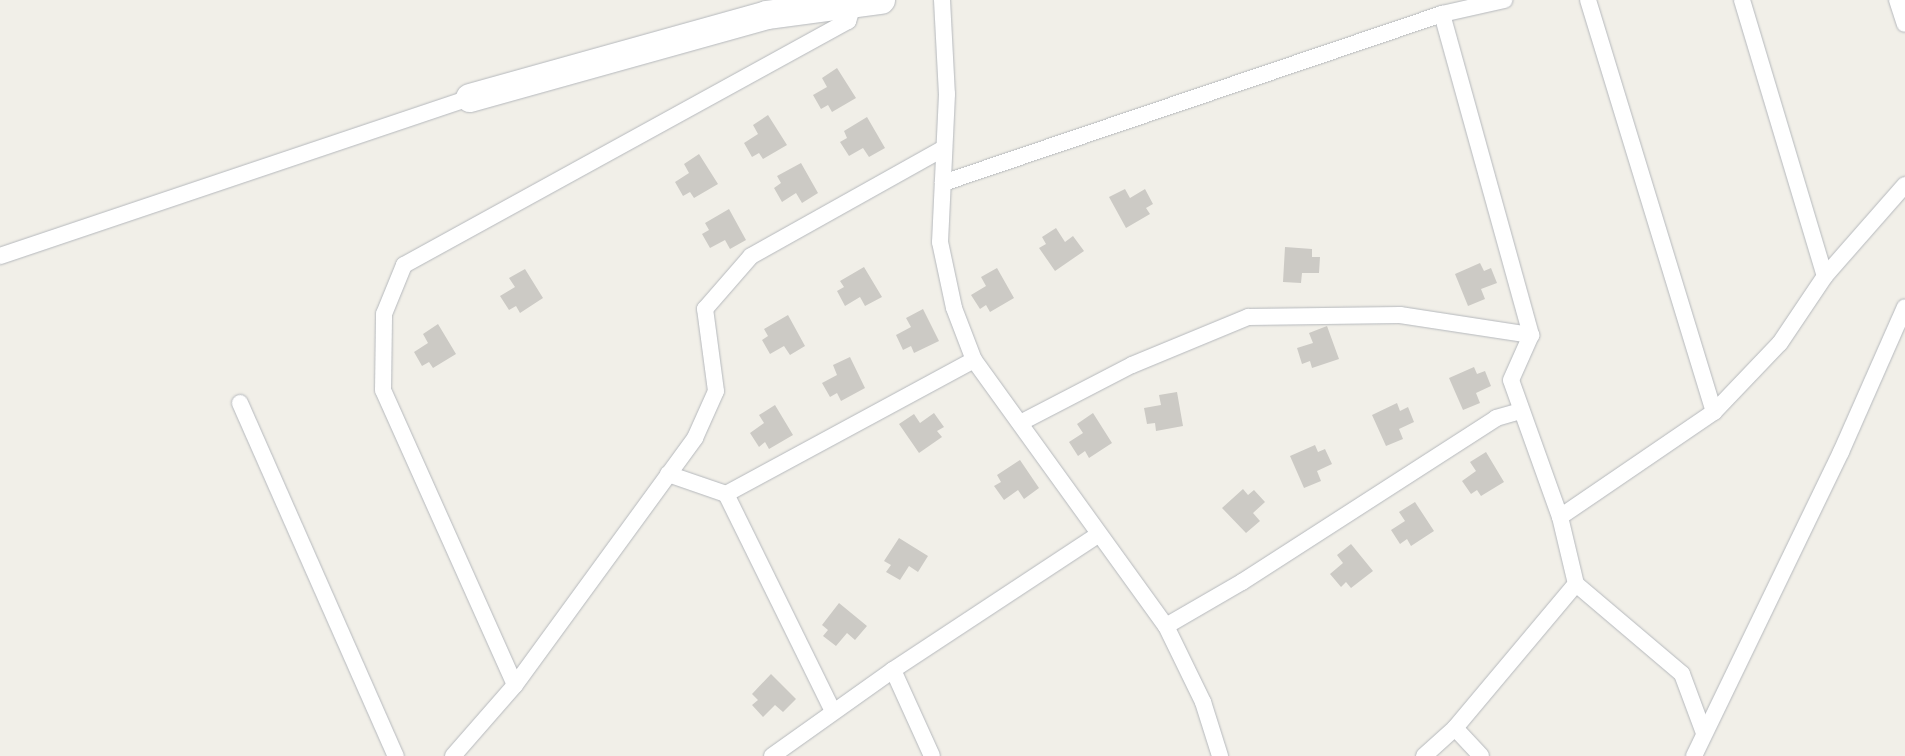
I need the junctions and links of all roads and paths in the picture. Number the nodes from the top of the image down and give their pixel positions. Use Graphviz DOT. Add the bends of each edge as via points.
graph roads {
  1 [pos="881,0"];
  2 [pos="942,0"];
  3 [pos="1504,0"];
  4 [pos="1588,0"];
  5 [pos="1742,0"];
  6 [pos="1897,0"];
  7 [pos="854,3"];
  8 [pos="1442,14"];
  9 [pos="1905,24"];
  10 [pos="470,98"];
  11 [pos="944,148"];
  12 [pos="943,184"];
  13 [pos="1905,185"];
  14 [pos="0,256"];
  15 [pos="1825,276"];
  16 [pos="1905,307"];
  17 [pos="1531,335"];
  18 [pos="974,360"];
  19 [pos="240,403"];
  20 [pos="1520,411"];
  21 [pos="1714,412"];
  22 [pos="1020,423"];
  23 [pos="668,474"];
  24 [pos="726,494"];
  25 [pos="1560,517"];
  26 [pos="1098,535"];
  27 [pos="1576,584"];
  28 [pos="1166,626"];
  29 [pos="893,670"];
  30 [pos="515,685"];
  31 [pos="833,711"];
  32 [pos="1455,728"];
  33 [pos="1704,733"];
  34 [pos="396,756"];
  35 [pos="453,756"];
  36 [pos="772,756"];
  37 [pos="932,756"];
  38 [pos="1220,756"];
  39 [pos="1424,756"];
  40 [pos="1480,756"];
  41 [pos="1694,756"];
  1 -- 7 [label="street"];
  2 -- 11 [label="lane"];
  3 -- 8 [label="lane"];
  4 -- 21 [label="lane"];
  5 -- 15 [label="lane"];
  6 -- 9 [label="lane"];
  7 -- 10 [label="street" via="759,17"];
  7 -- 30 [label="lane" via="848,21 404,265 384,314 383,390"];
  8 -- 12 [label="lane"];
  8 -- 17 [label="lane"];
  10 -- 14 [label="lane"];
  11 -- 12 [label="lane"];
  11 -- 23 [label="lane" via="751,256 705,309 716,391 695,438"];
  12 -- 18 [label="lane" via="944,272"];
  13 -- 15 [label="lane"];
  15 -- 21 [label="lane" via="1780,343"];
  16 -- 33 [label="lane" via="1841,452"];
  17 -- 20 [label="lane" via="1511,380"];
  17 -- 22 [label="lane" via="1400,315 1248,317 1132,365"];
  18 -- 22 [label="lane"];
  18 -- 24 [label="lane"];
  19 -- 34 [label="lane"];
  20 -- 25 [label="lane"];
  20 -- 28 [label="lane" via="1496,418 1242,582"];
  21 -- 25 [label="lane"];
  22 -- 26 [label="lane"];
  23 -- 24 [label="lane"];
  23 -- 30 [label="lane"];
  24 -- 31 [label="lane"];
  25 -- 27 [label="lane"];
  26 -- 28 [label="lane"];
  26 -- 29 [label="lane"];
  27 -- 32 [label="lane"];
  27 -- 33 [label="lane" via="1682,674"];
  28 -- 38 [label="lane" via="1202,702"];
  29 -- 31 [label="lane"];
  29 -- 37 [label="lane"];
  30 -- 35 [label="lane"];
  31 -- 36 [label="lane"];
  32 -- 39 [label="lane"];
  32 -- 40 [label="lane"];
  33 -- 41 [label="lane"];
}
